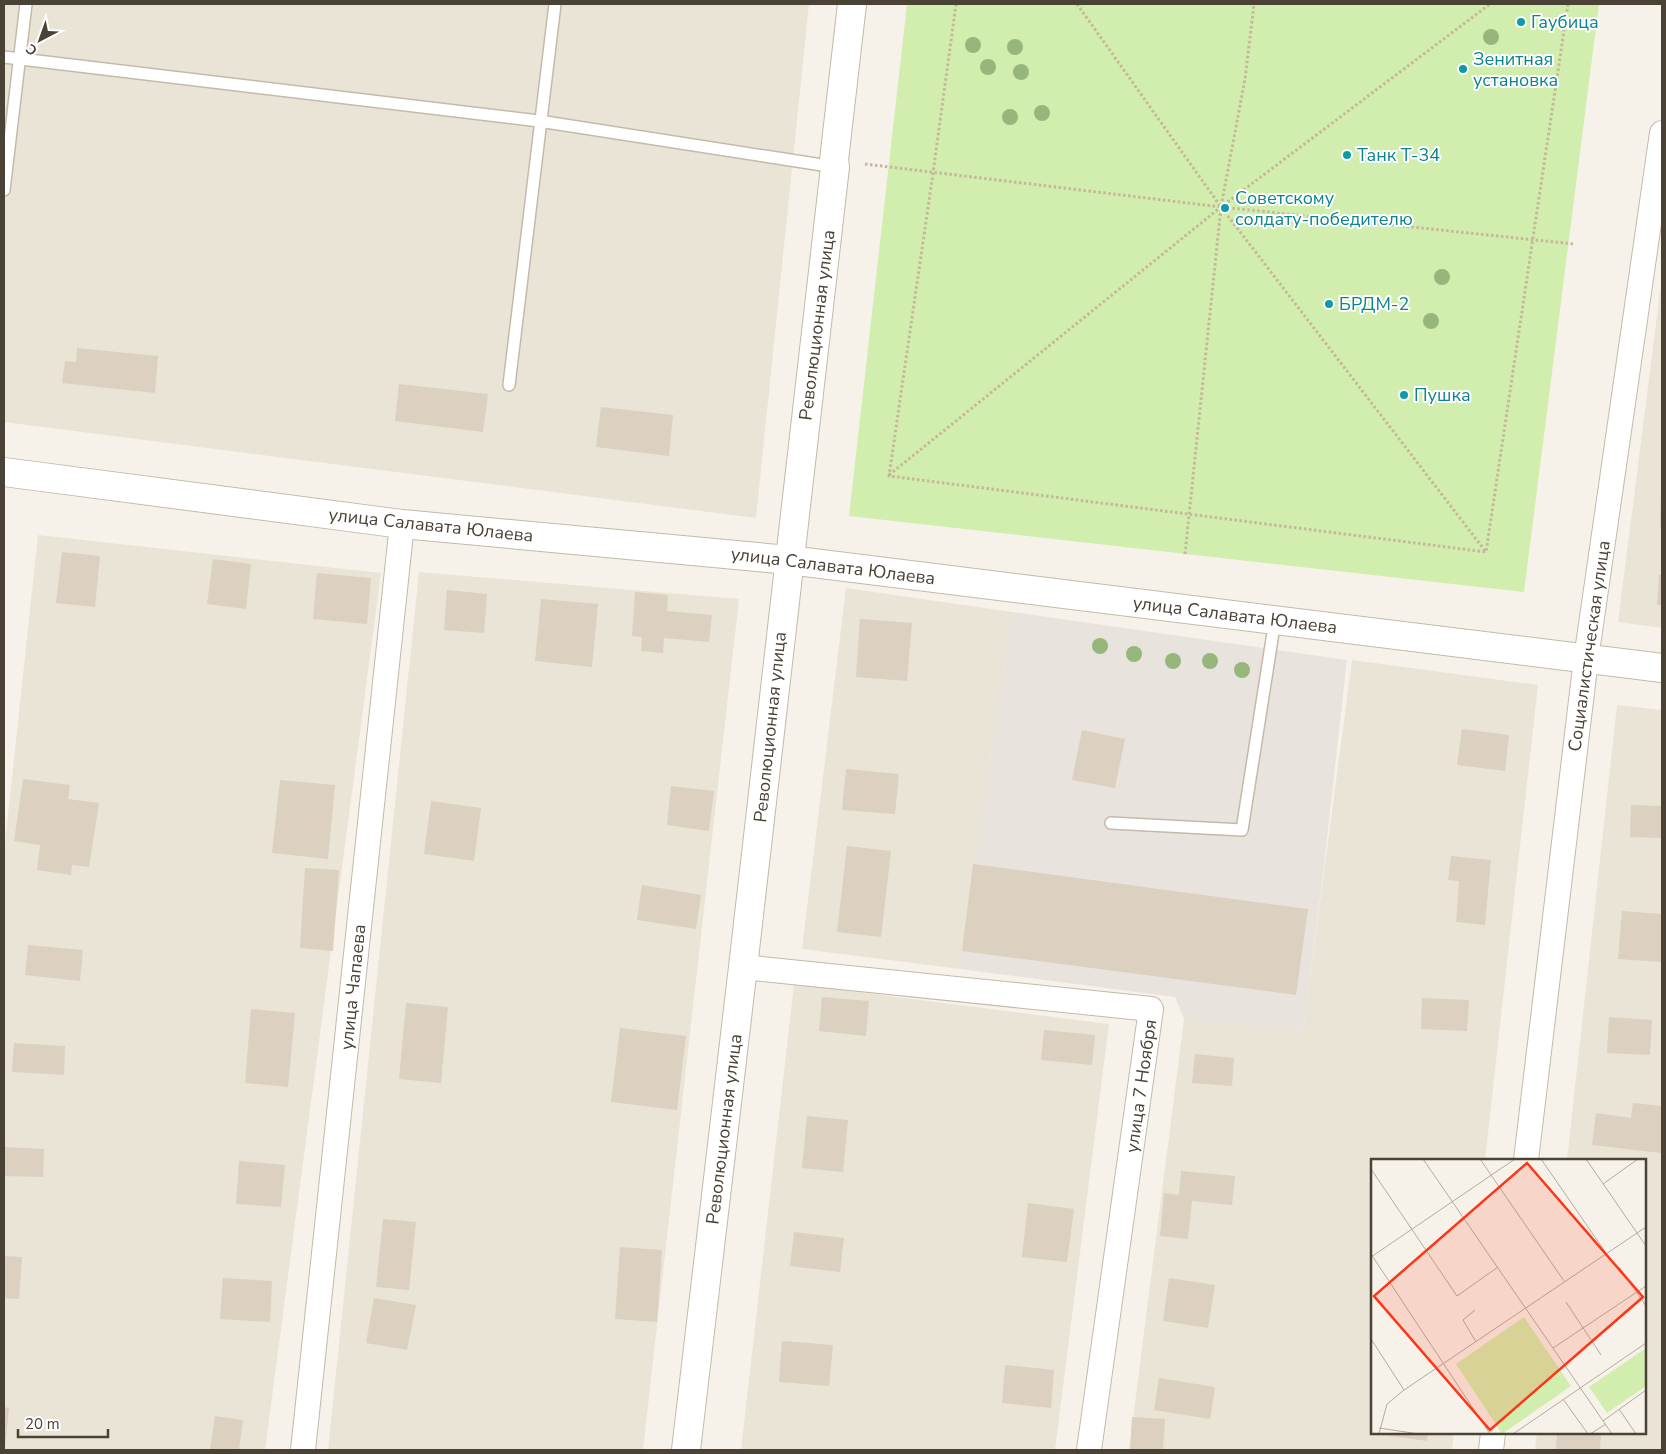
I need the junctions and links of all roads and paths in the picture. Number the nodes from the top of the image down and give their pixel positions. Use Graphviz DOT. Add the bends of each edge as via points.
graph roads {
  1 [pos="26,4"];
  2 [pos="555,4"];
  3 [pos="852,4"];
  4 [pos="956,4"];
  5 [pos="1077,4"];
  6 [pos="1254,4"];
  7 [pos="1490,4"];
  8 [pos="1568,4"];
  9 [pos="4,57"];
  10 [pos="20,59"];
  11 [pos="540,121"];
  12 [pos="1662,134"];
  13 [pos="835,164"];
  14 [pos="933,173"];
  15 [pos="4,190"];
  16 [pos="1221,207"];
  17 [pos="1533,238"];
  18 [pos="1574,244"];
  19 [pos="509,385"];
  20 [pos="4,472"];
  21 [pos="889,476"];
  22 [pos="1190,514"];
  23 [pos="402,524"];
  24 [pos="1486,552"];
  25 [pos="1185,554"];
  26 [pos="789,560"];
  27 [pos="1275,620"];
  28 [pos="1586,659"];
  29 [pos="1662,668"];
  30 [pos="1111,823"];
  31 [pos="743,967"];
  32 [pos="1526,1159"];
  33 [pos="1493,1434"];
  34 [pos="303,1450"];
  35 [pos="686,1450"];
  36 [pos="1089,1450"];
  37 [pos="1491,1450"];
  1 -- 10 [label="lane"];
  2 -- 11 [label="lane"];
  3 -- 13 [label="street, Революционная улица"];
  4 -- 14 [label="path"];
  5 -- 16 [label="path"];
  6 -- 16 [label="path" via="1245,79"];
  7 -- 16 [label="path"];
  8 -- 17 [label="path"];
  9 -- 10 [label="lane"];
  10 -- 11 [label="lane"];
  10 -- 15 [label="lane"];
  11 -- 13 [label="lane"];
  11 -- 19 [label="lane"];
  12 -- 28 [label="street, Социалистическая улица"];
  13 -- 14 [label="path"];
  13 -- 26 [label="street, Революционная улица"];
  14 -- 16 [label="path"];
  14 -- 21 [label="path"];
  16 -- 17 [label="path"];
  16 -- 21 [label="path"];
  16 -- 22 [label="path"];
  16 -- 24 [label="path"];
  17 -- 18 [label="path"];
  17 -- 24 [label="path"];
  20 -- 23 [label="street, улица Салавата Юлаева"];
  21 -- 22 [label="path"];
  22 -- 24 [label="path"];
  22 -- 25 [label="path"];
  23 -- 26 [label="street, улица Салавата Юлаева"];
  23 -- 34 [label="street, улица Чапаева"];
  26 -- 27 [label="street, улица Салавата Юлаева"];
  26 -- 31 [label="street, Революционная улица"];
  27 -- 28 [label="street, улица Салавата Юлаева"];
  27 -- 30 [label="lane" via="1242,830"];
  28 -- 29 [label="street, улица Салавата Юлаева"];
  28 -- 32 [label="street, Социалистическая улица"];
  31 -- 35 [label="street, Революционная улица"];
  31 -- 36 [label="street, улица 7 Ноября" via="1151,1009"];
  33 -- 37 [label="street"];
}
